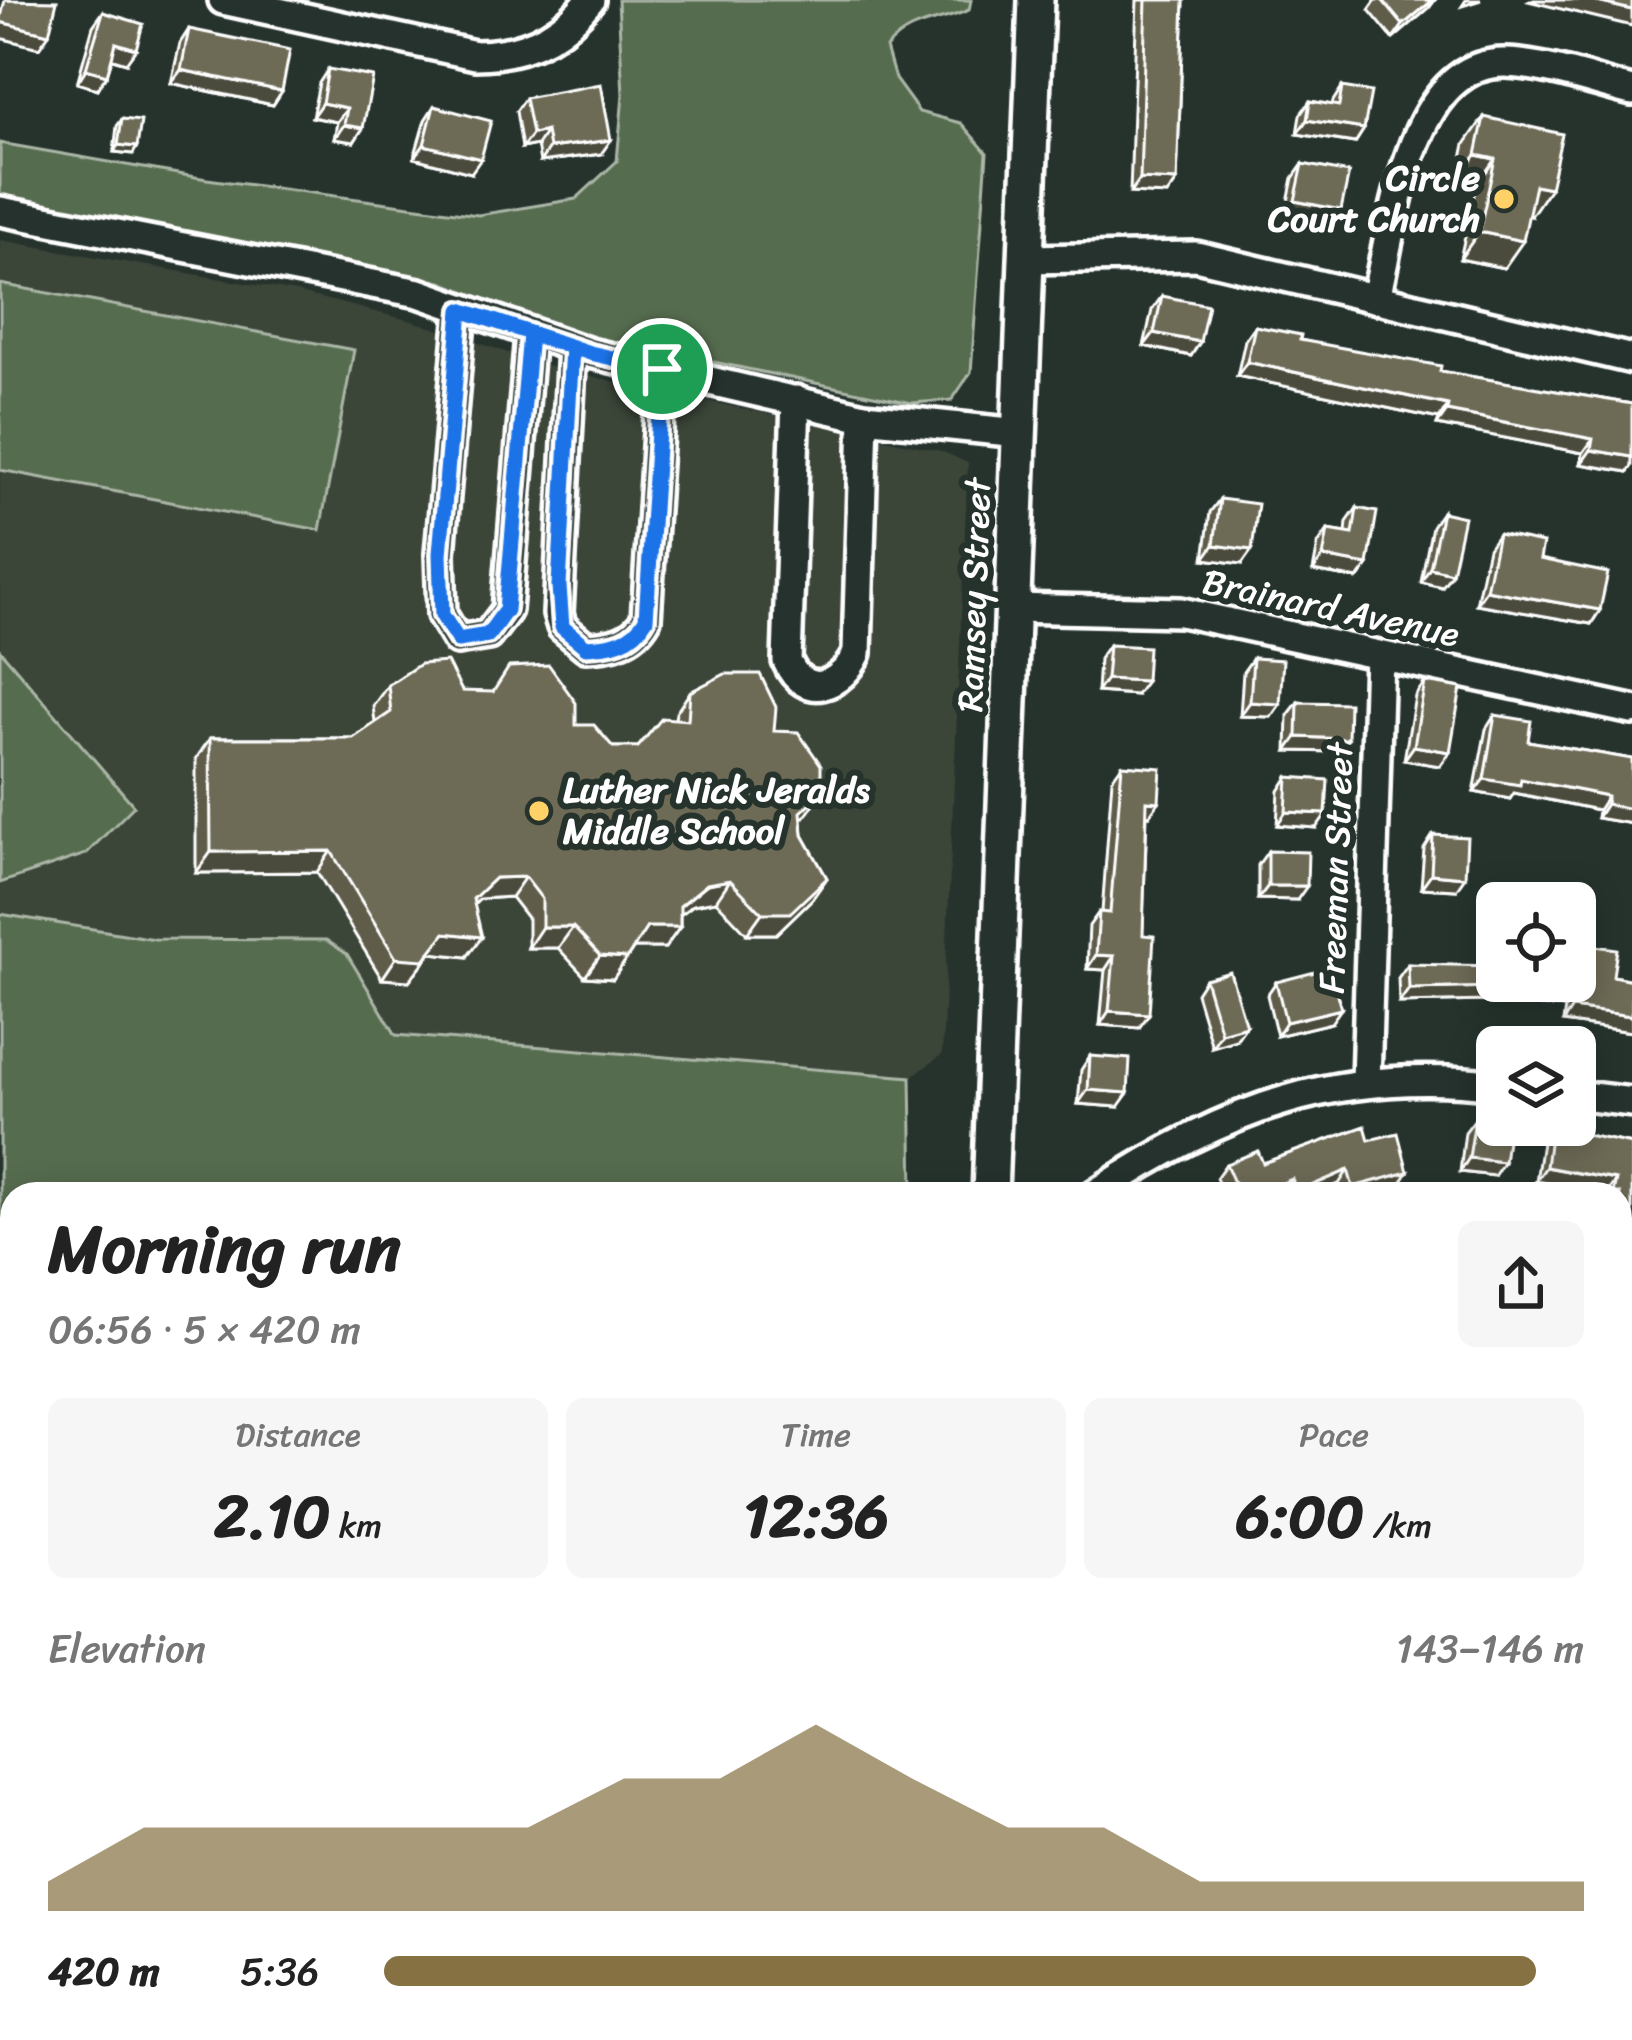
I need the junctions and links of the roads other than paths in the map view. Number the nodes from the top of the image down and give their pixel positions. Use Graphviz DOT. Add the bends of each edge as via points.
graph roads {
  1 [pos="224,0"];
  2 [pos="590,0"];
  3 [pos="1036,0"];
  4 [pos="1632,91"];
  5 [pos="0,212"];
  6 [pos="1026,259"];
  7 [pos="1376,297"];
  8 [pos="461,310"];
  9 [pos="530,334"];
  10 [pos="572,347"];
  11 [pos="1632,359"];
  12 [pos="662,369"];
  13 [pos="796,400"];
  14 [pos="863,417"];
  15 [pos="1019,434"];
  16 [pos="1012,608"];
  17 [pos="1378,655"];
  18 [pos="1632,710"];
  19 [pos="1366,1082"];
  20 [pos="1476,1085"];
  21 [pos="1596,1098"];
  22 [pos="1632,1102"];
  23 [pos="989,1182"];
  24 [pos="1115,1182"];
  1 -- 2 [label="street" via="492,55 541,42"];
  3 -- 6 [label="main road, Ramsey Street"];
  4 -- 7 [label="street" via="1507,63 1474,69 1445,88 1424,113"];
  5 -- 8 [label="street" via="364,280"];
  6 -- 7 [label="street" via="1196,256"];
  6 -- 15 [label="main road, Ramsey Street"];
  7 -- 11 [label="street"];
  8 -- 9 [label="street"];
  8 -- 9 [label="street" via="440,554 442,615 458,640 488,635 506,610"];
  9 -- 10 [label="street"];
  10 -- 12 [label="street"];
  10 -- 12 [label="street" via="558,614 586,647 620,643 646,619"];
  12 -- 13 [label="street"];
  13 -- 14 [label="street"];
  13 -- 14 [label="street" via="788,661 810,685 831,686 857,653"];
  14 -- 15 [label="street"];
  15 -- 16 [label="main road, Ramsey Street"];
  16 -- 17 [label="street, Brainard Avenue" via="1180,613"];
  16 -- 23 [label="main road, Ramsey Street"];
  17 -- 18 [label="street, Brainard Avenue"];
  17 -- 19 [label="street, Freeman Street"];
  19 -- 20 [label="street"];
  19 -- 24 [label="street" via="1217,1122"];
  21 -- 22 [label="street"];
}
